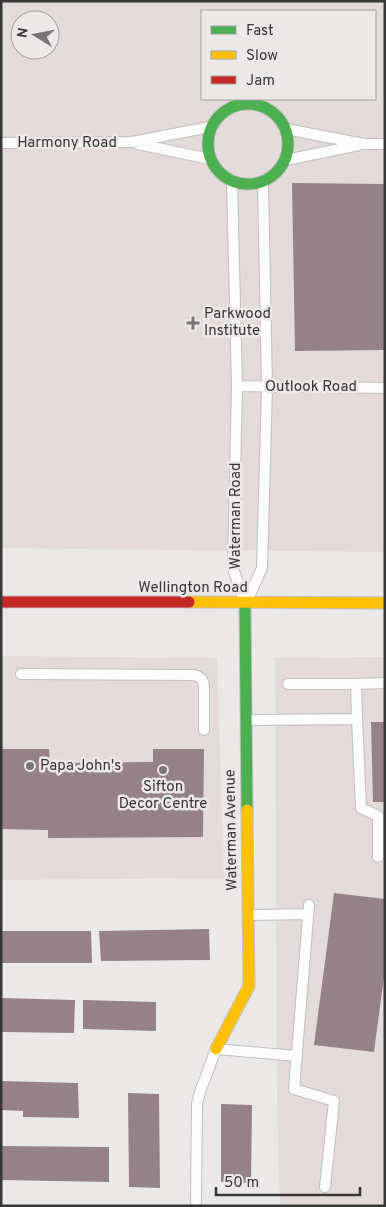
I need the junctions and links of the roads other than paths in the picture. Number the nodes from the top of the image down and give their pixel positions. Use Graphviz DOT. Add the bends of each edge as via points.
graph roads {
  1 [pos="210,127"];
  2 [pos="286,129"];
  3 [pos="132,142"];
  4 [pos="1,143"];
  5 [pos="364,144"];
  6 [pos="385,144"];
  7 [pos="210,159"];
  8 [pos="286,160"];
  9 [pos="232,182"];
  10 [pos="263,182"];
  11 [pos="237,386"];
  12 [pos="266,387"];
  13 [pos="385,388"];
  14 [pos="1,602"];
  15 [pos="245,604"];
  16 [pos="385,604"];
  17 [pos="21,674"];
  18 [pos="385,683"];
  19 [pos="288,684"];
  20 [pos="356,684"];
  21 [pos="357,719"];
  22 [pos="246,720"];
  23 [pos="204,730"];
  24 [pos="378,857"];
  25 [pos="248,914"];
  26 [pos="216,1049"];
  27 [pos="297,1056"];
  28 [pos="325,1187"];
  29 [pos="196,1201"];
  1 -- 2 [label="street" via="233,106 248,102 265,106"];
  1 -- 3 [label="lane, Harmony Road"];
  1 -- 7 [label="street"];
  2 -- 5 [label="lane"];
  2 -- 8 [label="street"];
  3 -- 4 [label="lane, Harmony Road"];
  3 -- 7 [label="lane, Harmony Road"];
  5 -- 6 [label="lane"];
  5 -- 8 [label="lane"];
  7 -- 9 [label="street"];
  8 -- 10 [label="street" via="277,174"];
  9 -- 10 [label="street"];
  9 -- 11 [label="lane, Waterman Road"];
  10 -- 12 [label="lane, Waterman Road"];
  11 -- 12 [label="lane, Outlook Road"];
  11 -- 15 [label="lane, Waterman Road" via="233,568"];
  12 -- 13 [label="lane, Outlook Road"];
  12 -- 15 [label="lane, Waterman Road" via="262,568"];
  14 -- 15 [label="street, Wellington Road"];
  15 -- 16 [label="street, Wellington Road"];
  15 -- 22 [label="street, Waterman Avenue"];
  17 -- 23 [label="lane" via="193,674 204,682"];
  18 -- 20 [label="lane"];
  19 -- 20 [label="lane"];
  20 -- 21 [label="lane"];
  21 -- 22 [label="lane"];
  21 -- 24 [label="lane" via="362,808 378,816"];
  22 -- 25 [label="street, Waterman Avenue"];
  25 -- 26 [label="street, Waterman Avenue" via="249,986"];
  25 -- 27 [label="lane" via="309,909"];
  26 -- 27 [label="lane"];
  26 -- 29 [label="lane" via="197,1104"];
  27 -- 28 [label="lane" via="294,1089 334,1101"];
}
